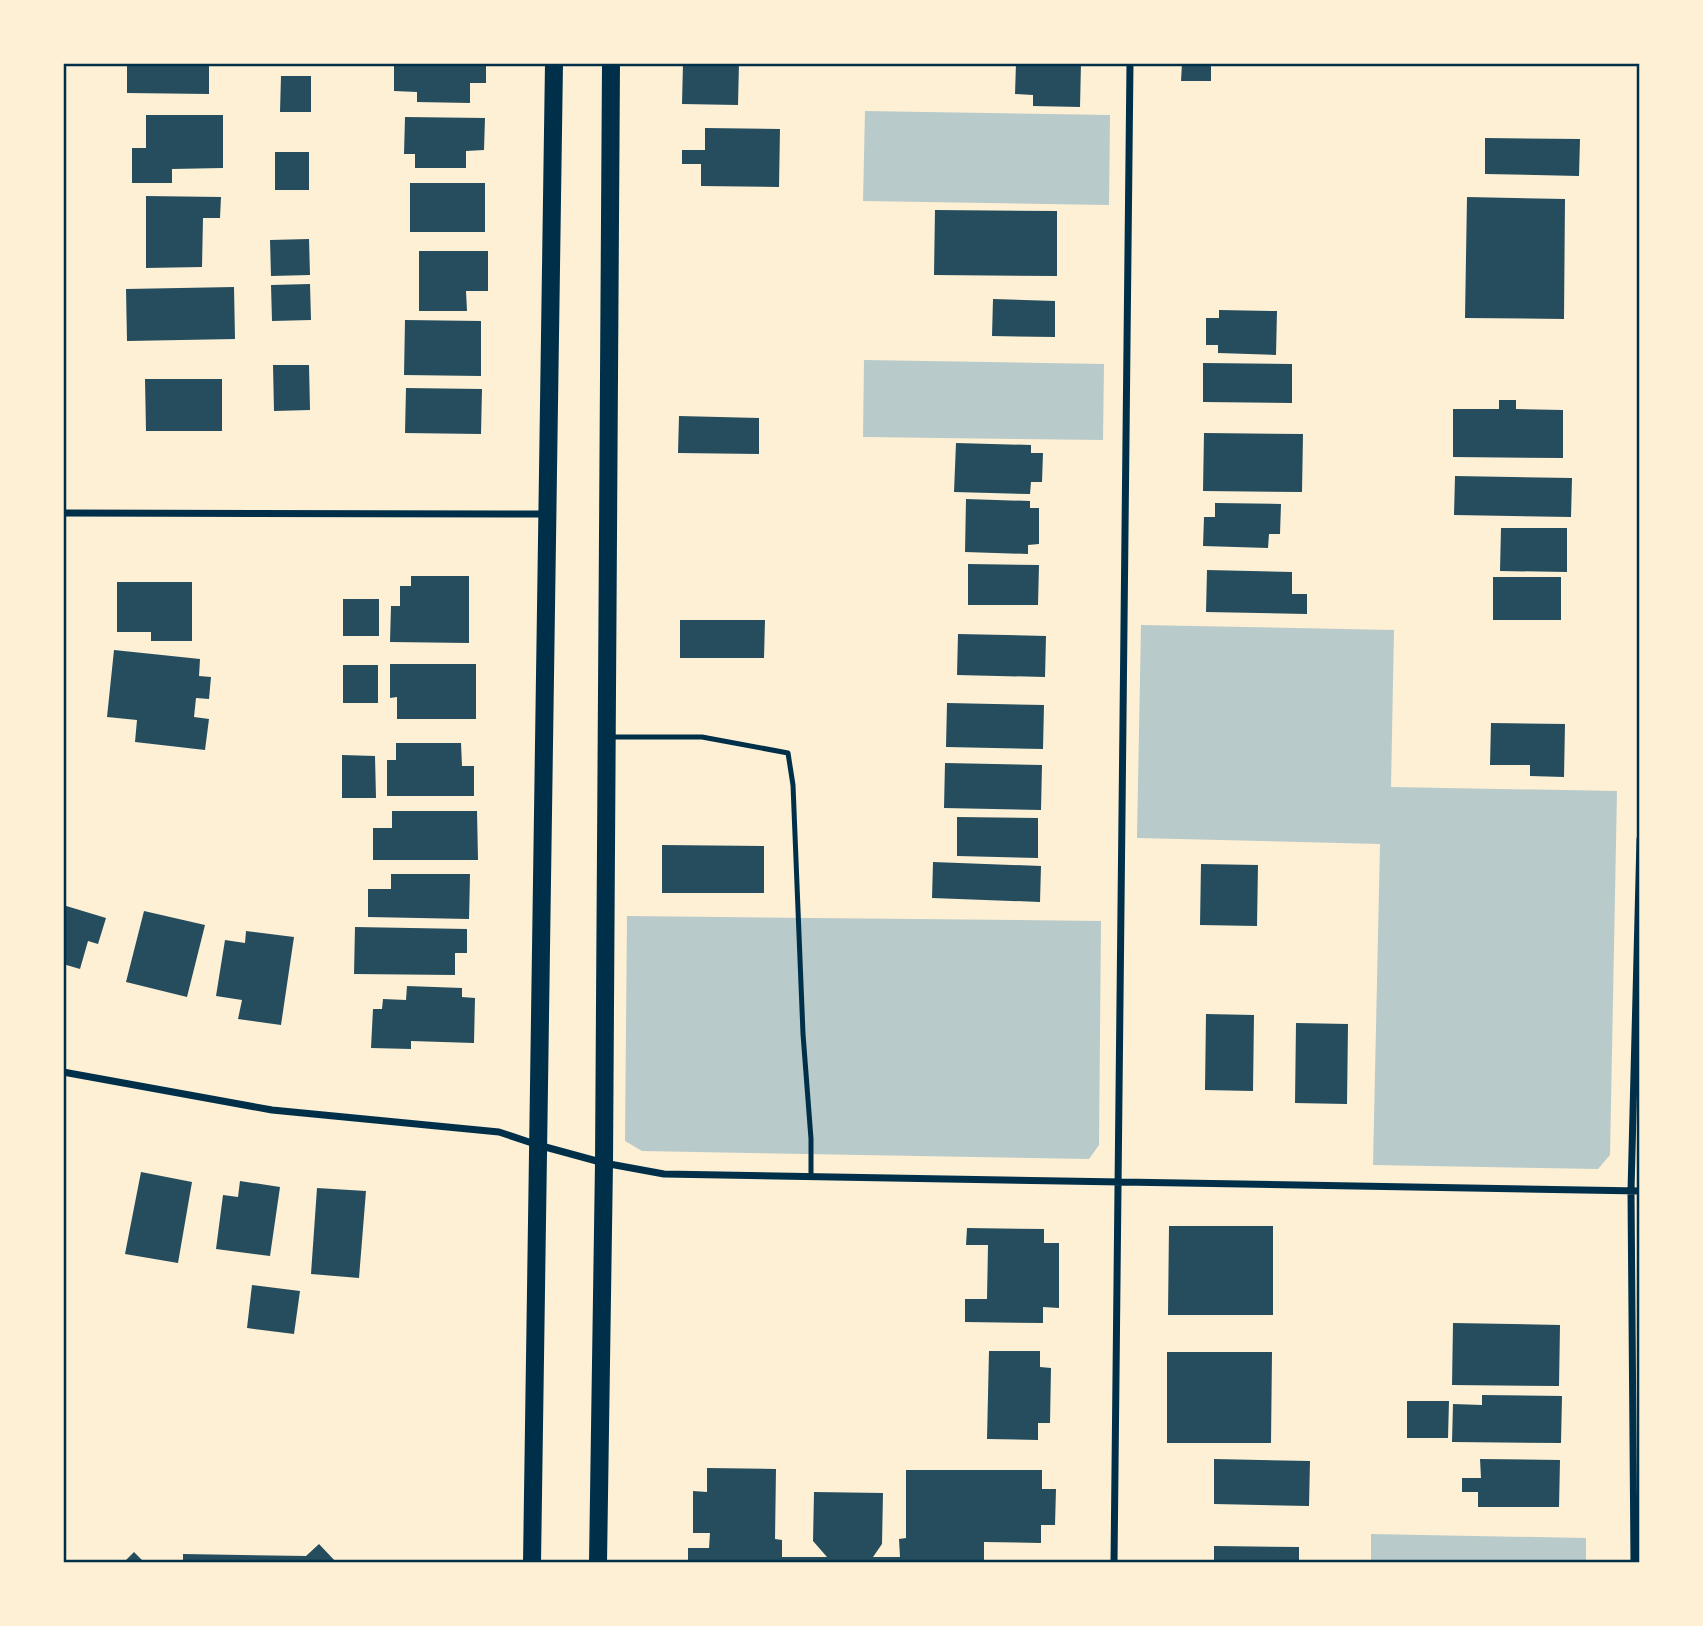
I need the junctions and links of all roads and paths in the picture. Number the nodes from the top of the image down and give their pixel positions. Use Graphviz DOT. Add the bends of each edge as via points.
graph roads {
  1 [pos="554,63"];
  2 [pos="611,63"];
  3 [pos="1130,63"];
  4 [pos="63,513"];
  5 [pos="548,514"];
  6 [pos="607,737"];
  7 [pos="1640,839"];
  8 [pos="63,1072"];
  9 [pos="538,1145"];
  10 [pos="604,1163"];
  11 [pos="811,1177"];
  12 [pos="1119,1183"];
  13 [pos="1631,1191"];
  14 [pos="1640,1191"];
  15 [pos="1637,1485"];
  16 [pos="532,1563"];
  17 [pos="598,1563"];
  18 [pos="1114,1563"];
  19 [pos="1634,1563"];
  1 -- 5 [label="main road"];
  2 -- 6 [label="main road"];
  3 -- 12 [label="street"];
  4 -- 5 [label="street"];
  5 -- 9 [label="main road"];
  6 -- 10 [label="main road"];
  6 -- 11 [label="lane" via="702,737 788,753"];
  7 -- 13 [label="street"];
  8 -- 9 [label="street" via="272,1110 499,1132"];
  9 -- 10 [label="street"];
  9 -- 16 [label="main road"];
  10 -- 11 [label="street" via="664,1174"];
  10 -- 17 [label="main road"];
  11 -- 12 [label="street"];
  12 -- 13 [label="street"];
  12 -- 18 [label="street"];
  13 -- 14 [label="street"];
  13 -- 15 [label="street"];
  15 -- 19 [label="street"];
}
